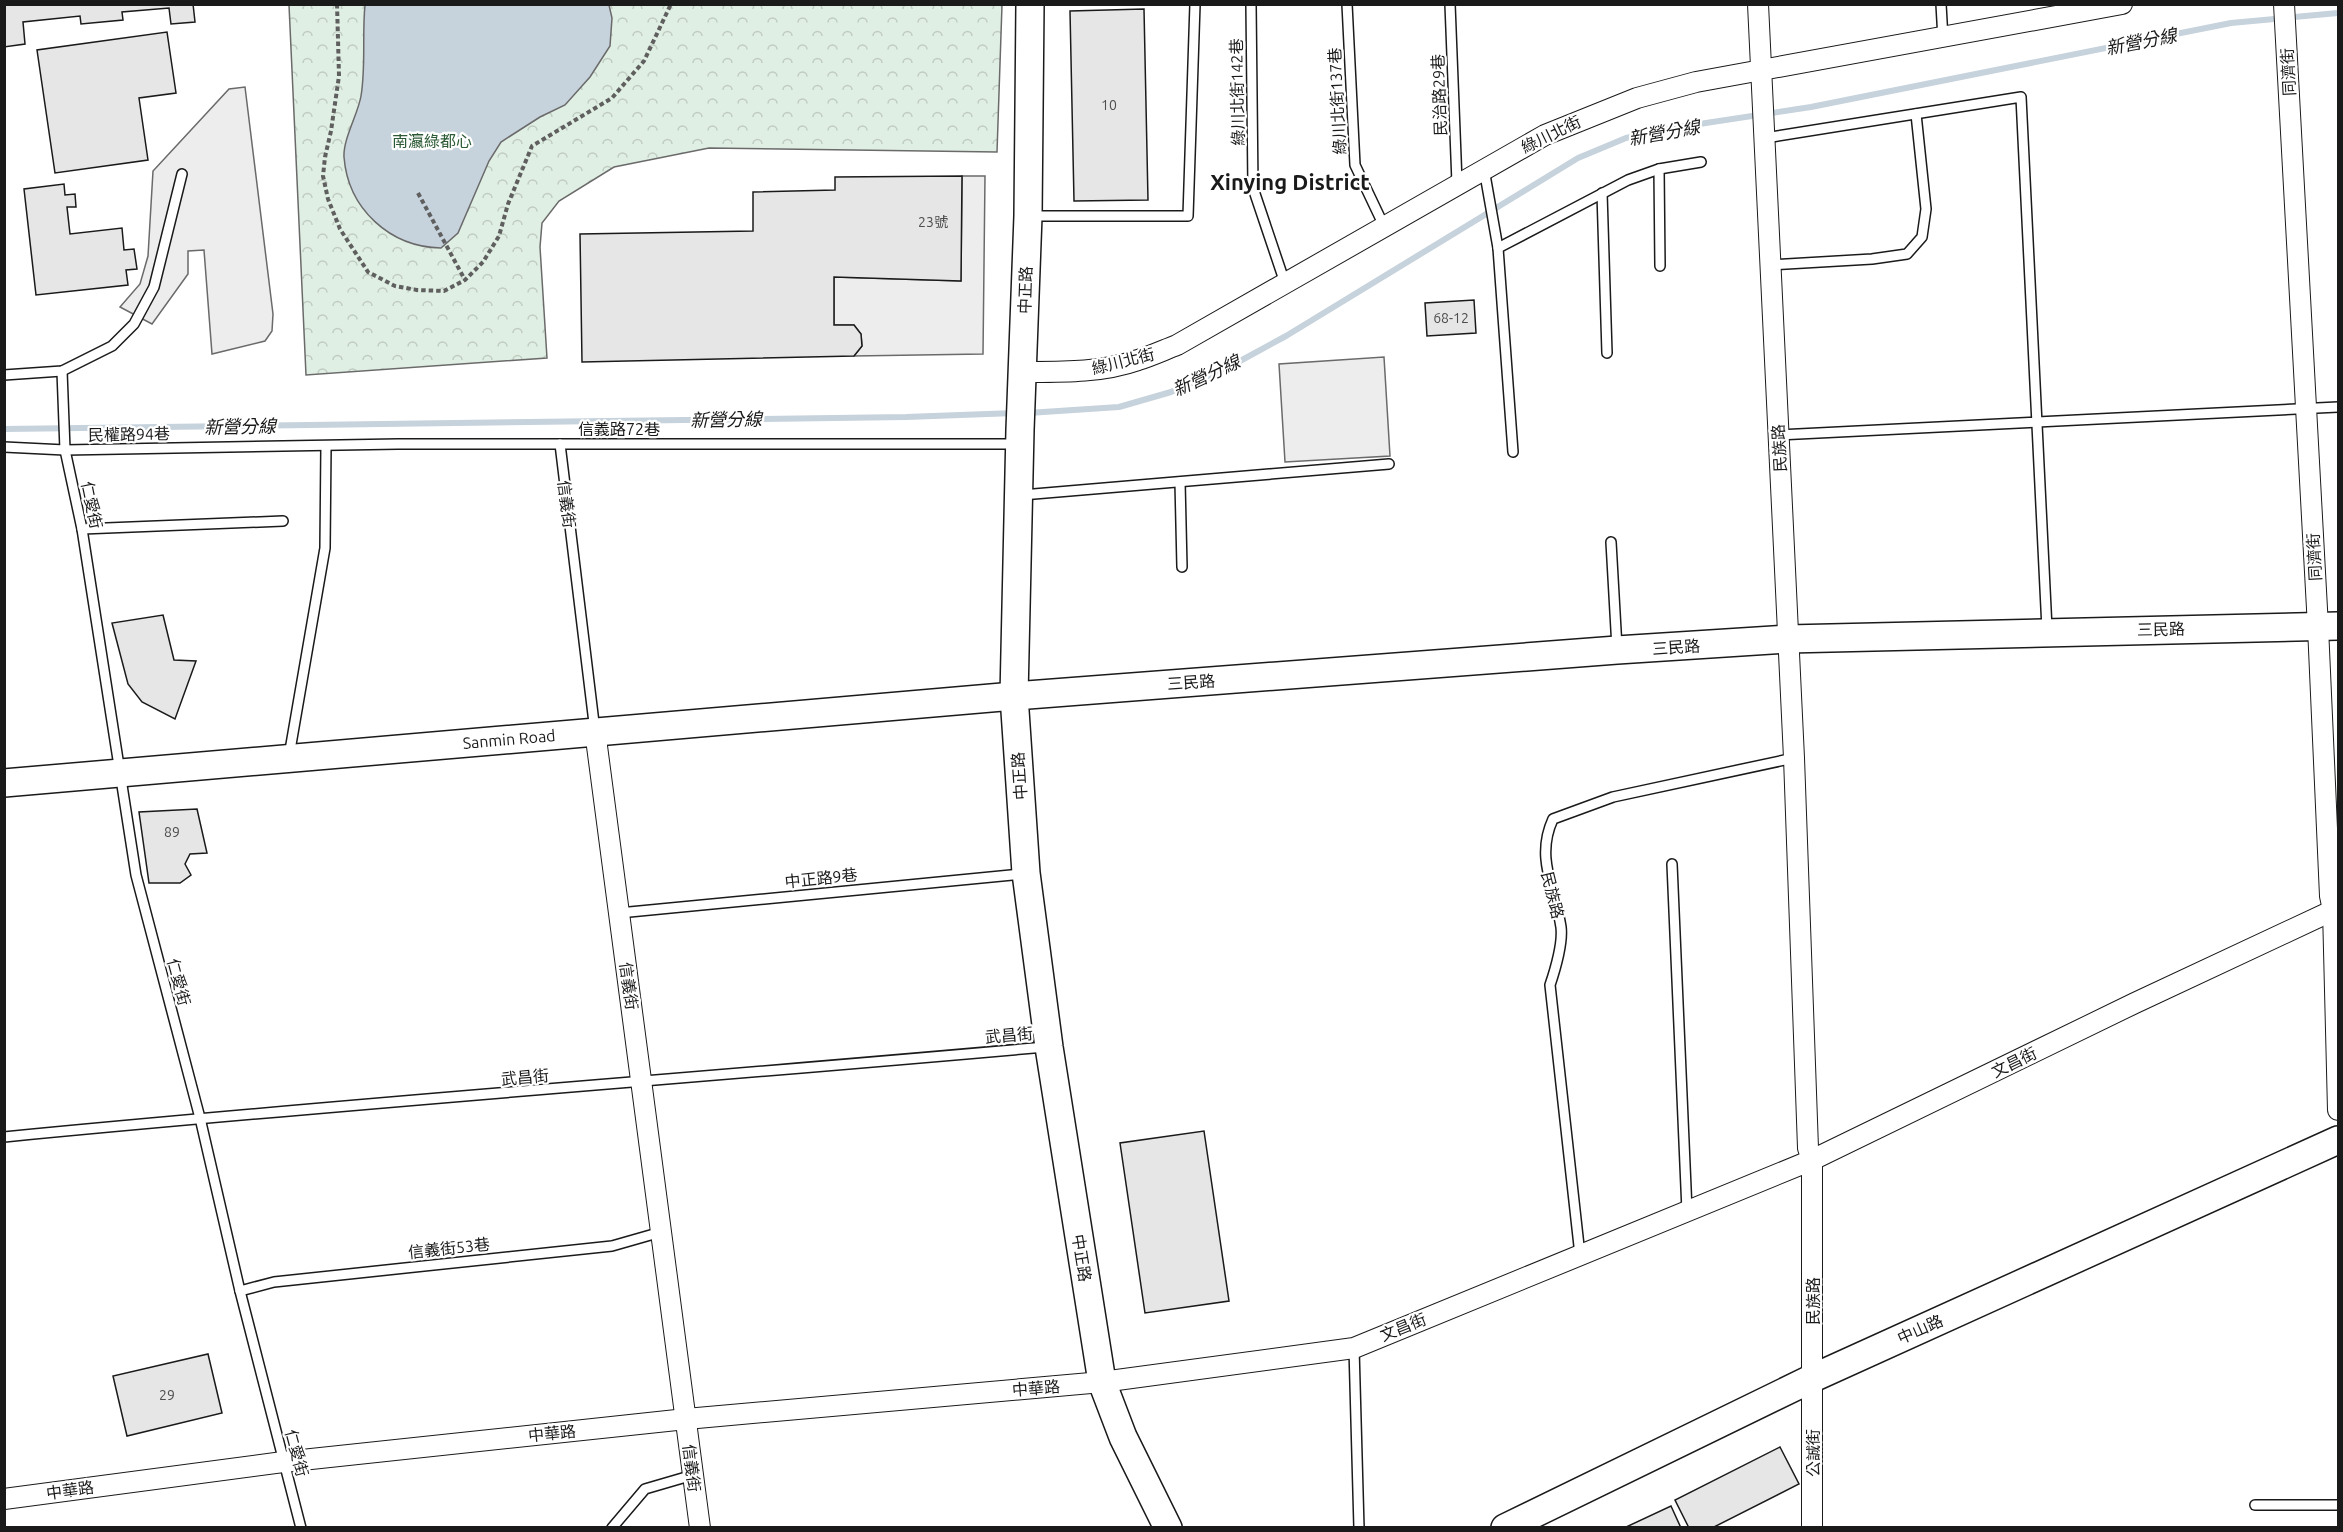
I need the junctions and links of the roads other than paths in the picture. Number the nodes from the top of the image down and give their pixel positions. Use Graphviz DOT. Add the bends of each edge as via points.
graph roads {
  1 [pos="1030,4"];
  2 [pos="1195,4"];
  3 [pos="1251,4"];
  4 [pos="1347,4"];
  5 [pos="1450,4"];
  6 [pos="1758,4"];
  7 [pos="1941,4"];
  8 [pos="2122,4"];
  9 [pos="2284,4"];
  10 [pos="1943,39"];
  11 [pos="1762,70"];
  12 [pos="1916,114"];
  13 [pos="1765,138"];
  14 [pos="1701,162"];
  15 [pos="1484,169"];
  16 [pos="1659,169"];
  17 [pos="182,174"];
  18 [pos="1457,183"];
  19 [pos="1602,193"];
  20 [pos="1028,216"];
  21 [pos="1384,226"];
  22 [pos="1498,248"];
  23 [pos="1771,265"];
  24 [pos="1660,266"];
  25 [pos="1285,282"];
  26 [pos="1607,353"];
  27 [pos="62,371"];
  28 [pos="4,375"];
  29 [pos="1022,378"];
  30 [pos="2338,407"];
  31 [pos="2305,408"];
  32 [pos="2037,422"];
  33 [pos="1778,435"];
  34 [pos="1020,437"];
  35 [pos="398,444"];
  36 [pos="560,444"];
  37 [pos="326,446"];
  38 [pos="4,447"];
  39 [pos="65,450"];
  40 [pos="1513,452"];
  41 [pos="1389,464"];
  42 [pos="1180,482"];
  43 [pos="1019,495"];
  44 [pos="283,521"];
  45 [pos="82,529"];
  46 [pos="1611,542"];
  47 [pos="1182,567"];
  48 [pos="2328,626"];
  49 [pos="2047,632"];
  50 [pos="1788,639"];
  51 [pos="1617,651"];
  52 [pos="1014,696"];
  53 [pos="595,731"];
  54 [pos="289,757"];
  55 [pos="1794,758"];
  56 [pos="119,772"];
  57 [pos="4,783"];
  58 [pos="1672,864"];
  59 [pos="1026,873"];
  60 [pos="2336,909"];
  61 [pos="619,913"];
  62 [pos="1049,1047"];
  63 [pos="642,1083"];
  64 [pos="2338,1110"];
  65 [pos="200,1118"];
  66 [pos="4,1137"];
  67 [pos="2338,1140"];
  68 [pos="1812,1160"];
  69 [pos="1687,1211"];
  70 [pos="661,1232"];
  71 [pos="1580,1255"];
  72 [pos="240,1291"];
  73 [pos="1354,1348"];
  74 [pos="1813,1378"];
  75 [pos="1102,1382"];
  76 [pos="686,1419"];
  77 [pos="283,1462"];
  78 [pos="693,1475"];
  79 [pos="4,1499"];
  80 [pos="2255,1505"];
  81 [pos="2338,1505"];
  82 [pos="301,1527"];
  83 [pos="612,1527"];
  84 [pos="700,1527"];
  85 [pos="1168,1527"];
  86 [pos="1359,1527"];
  87 [pos="1505,1527"];
  88 [pos="1812,1527"];
  1 -- 20 [label="street, 中正路"];
  2 -- 20 [label="lane" via="1188,216"];
  3 -- 25 [label="lane, 綠川北街142巷" via="1253,188"];
  4 -- 21 [label="lane, 綠川北街137巷" via="1355,165"];
  5 -- 18 [label="lane, 民治路29巷"];
  6 -- 11 [label="street"];
  7 -- 10 [label="lane"];
  8 -- 10 [label="street, 綠川北街"];
  9 -- 31 [label="street, 同濟街"];
  10 -- 11 [label="street, 綠川北街"];
  11 -- 13 [label="street, 民族路"];
  11 -- 15 [label="street, 綠川北街" via="1637,98 1545,135"];
  12 -- 13 [label="lane"];
  12 -- 23 [label="lane" via="1926,209 1922,237 1907,254"];
  12 -- 32 [label="lane" via="2021,97"];
  13 -- 23 [label="street, 民族路"];
  14 -- 16 [label="lane"];
  15 -- 18 [label="street, 綠川北街"];
  15 -- 22 [label="lane"];
  16 -- 19 [label="lane"];
  16 -- 24 [label="lane"];
  17 -- 27 [label="lane" via="154,287 134,324 112,346"];
  18 -- 21 [label="street, 綠川北街"];
  19 -- 22 [label="lane"];
  19 -- 26 [label="lane"];
  20 -- 29 [label="street, 中正路"];
  21 -- 25 [label="street, 綠川北街"];
  22 -- 40 [label="lane"];
  23 -- 33 [label="street, 民族路"];
  25 -- 29 [label="street, 綠川北街" via="1177,345 1137,360"];
  27 -- 28 [label="lane"];
  27 -- 39 [label="lane, 仁愛街"];
  29 -- 34 [label="street, 中正路"];
  30 -- 31 [label="lane"];
  31 -- 32 [label="lane"];
  31 -- 48 [label="street, 同濟街"];
  32 -- 33 [label="lane"];
  32 -- 49 [label="lane"];
  33 -- 50 [label="street, 民族路"];
  34 -- 36 [label="lane, 信義路72巷"];
  34 -- 43 [label="street, 中正路"];
  35 -- 36 [label="lane, 信義路72巷"];
  35 -- 37 [label="lane, 民權路94巷"];
  36 -- 53 [label="lane, 信義街"];
  37 -- 39 [label="lane, 民權路94巷"];
  37 -- 54 [label="lane" via="325,548"];
  38 -- 39 [label="lane, 民權路94巷"];
  39 -- 45 [label="lane, 仁愛街"];
  41 -- 42 [label="lane"];
  42 -- 43 [label="lane"];
  42 -- 47 [label="lane"];
  43 -- 52 [label="street, 中正路"];
  44 -- 45 [label="lane"];
  45 -- 56 [label="lane, 仁愛街"];
  46 -- 51 [label="lane"];
  48 -- 49 [label="street, 三民路"];
  48 -- 60 [label="street, 同濟街" via="2330,896"];
  49 -- 50 [label="street, 三民路"];
  50 -- 51 [label="street, 三民路"];
  50 -- 55 [label="street, 民族路"];
  51 -- 52 [label="street, 三民路"];
  52 -- 53 [label="street, Sanmin Road"];
  52 -- 59 [label="street, 中正路"];
  53 -- 54 [label="street, Sanmin Road"];
  53 -- 61 [label="street, 信義街"];
  54 -- 56 [label="street, Sanmin Road"];
  55 -- 68 [label="street, 民族路" via="1808,1148"];
  55 -- 71 [label="lane, 民族路" via="1613,797 1553,819 1546,834 1546,867 1562,929 1550,985"];
  56 -- 57 [label="street, Sanmin Road"];
  56 -- 65 [label="lane, 仁愛街" via="136,875"];
  58 -- 69 [label="lane"];
  59 -- 61 [label="lane, 中正路9巷"];
  59 -- 62 [label="street, 中正路"];
  60 -- 64 [label="street, 同濟街"];
  60 -- 68 [label="street, 文昌街"];
  61 -- 63 [label="street, 信義街"];
  62 -- 63 [label="lane, 武昌街"];
  62 -- 75 [label="street, 中正路"];
  63 -- 65 [label="lane, 武昌街"];
  63 -- 70 [label="street, 信義街"];
  65 -- 66 [label="lane, 武昌街"];
  65 -- 72 [label="lane, 仁愛街"];
  67 -- 74 [label="street, 中山路"];
  68 -- 69 [label="street, 文昌街"];
  68 -- 74 [label="street, 民族路"];
  69 -- 71 [label="street, 文昌街"];
  70 -- 72 [label="lane, 信義街53巷" via="612,1246 274,1282"];
  70 -- 76 [label="street, 信義街"];
  71 -- 73 [label="street, 文昌街"];
  72 -- 77 [label="lane, 仁愛街"];
  73 -- 75 [label="street, 文昌街"];
  73 -- 86 [label="lane"];
  74 -- 87 [label="street, 中山路"];
  74 -- 88 [label="street, 公誠街"];
  75 -- 76 [label="street, 中華路"];
  75 -- 85 [label="street, 中正路" via="1123,1437"];
  76 -- 77 [label="street, 中華路"];
  76 -- 78 [label="street, 信義街"];
  77 -- 79 [label="street, 中華路"];
  77 -- 82 [label="lane, 仁愛街"];
  78 -- 83 [label="lane" via="645,1489"];
  78 -- 84 [label="street, 信義街"];
  80 -- 81 [label="lane"];
}
